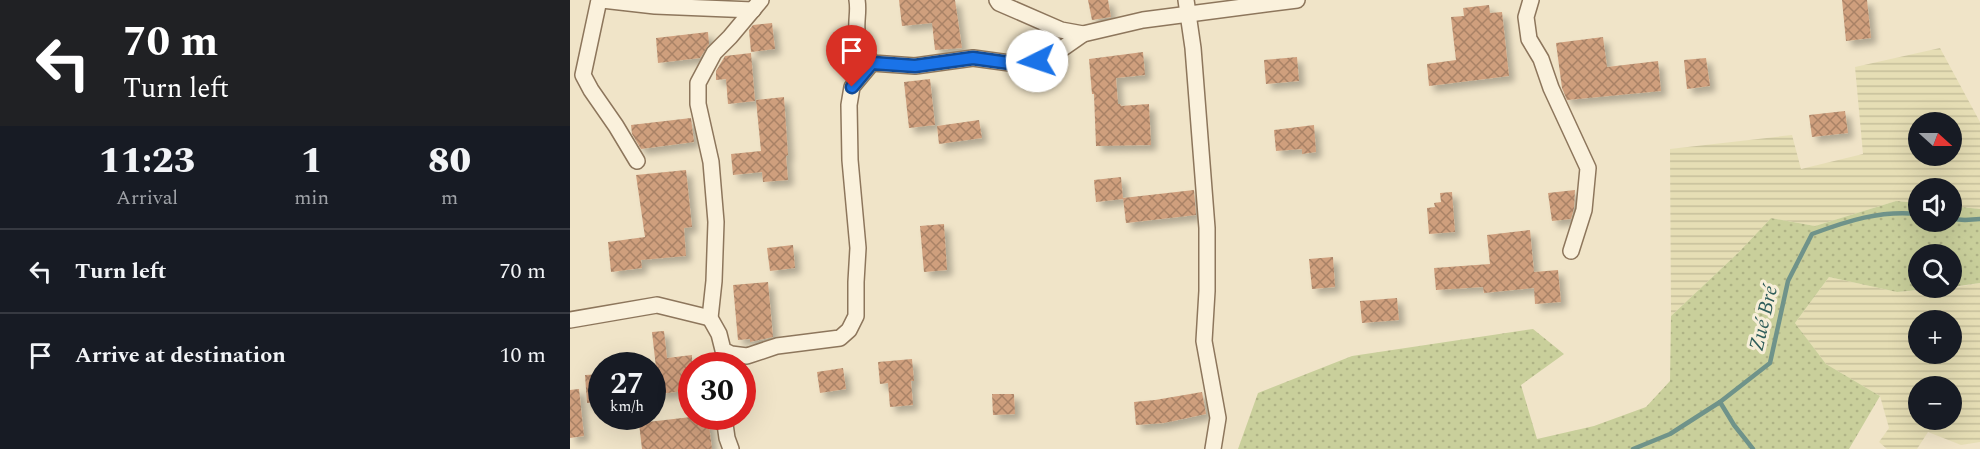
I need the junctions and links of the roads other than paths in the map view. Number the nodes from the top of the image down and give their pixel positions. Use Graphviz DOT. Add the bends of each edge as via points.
graph roads {
  1 [pos="600,0"];
  2 [pos="997,0"];
  3 [pos="1297,0"];
  4 [pos="1531,0"];
  5 [pos="857,1"];
  6 [pos="757,5"];
  7 [pos="1187,7"];
  8 [pos="1083,34"];
  9 [pos="872,63"];
  10 [pos="577,75"];
  11 [pos="637,162"];
  12 [pos="1571,251"];
  13 [pos="710,318"];
  14 [pos="570,320"];
  15 [pos="724,352"];
  16 [pos="756,353"];
  17 [pos="726,430"];
  18 [pos="731,449"];
  19 [pos="1213,449"];
  1 -- 6 [label="street" via="655,6"];
  1 -- 10 [label="street"];
  2 -- 8 [label="street" via="1061,30"];
  3 -- 7 [label="street"];
  4 -- 12 [label="street" via="1526,17 1529,39 1588,168 1584,210"];
  5 -- 9 [label="street" via="857,32"];
  6 -- 13 [label="street" via="714,53 698,83 716,222"];
  7 -- 8 [label="street"];
  7 -- 19 [label="street" via="1206,228 1204,341 1218,418"];
  8 -- 9 [label="street" via="1050,57 1024,65 973,58 915,66"];
  9 -- 16 [label="street" via="852,87 849,105 849,160 858,248 856,316 840,338 777,346"];
  10 -- 11 [label="street" via="616,126"];
  13 -- 14 [label="street" via="657,305"];
  13 -- 15 [label="street" via="720,334"];
  17 -- 18 [label="street"];
}
